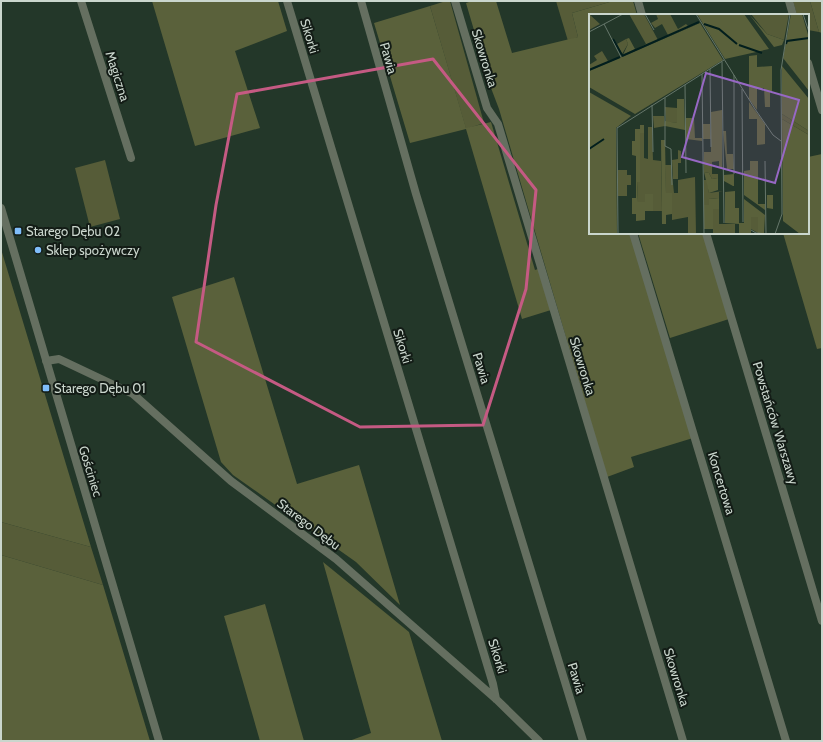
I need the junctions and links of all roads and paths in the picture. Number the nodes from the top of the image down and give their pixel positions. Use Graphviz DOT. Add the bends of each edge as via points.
graph roads {
  1 [pos="81,1"];
  2 [pos="286,1"];
  3 [pos="361,1"];
  4 [pos="455,1"];
  5 [pos="638,1"];
  6 [pos="789,1"];
  7 [pos="642,14"];
  8 [pos="793,14"];
  9 [pos="809,66"];
  10 [pos="822,110"];
  11 [pos="132,158"];
  12 [pos="1,208"];
  13 [pos="634,234"];
  14 [pos="706,234"];
  15 [pos="46,361"];
  16 [pos="822,621"];
  17 [pos="496,699"];
  18 [pos="159,741"];
  19 [pos="539,741"];
  20 [pos="583,741"];
  21 [pos="683,741"];
  22 [pos="786,741"];
  1 -- 11 [label="street, Magiczna"];
  2 -- 17 [label="street, Sikorki"];
  3 -- 20 [label="street, Pawia"];
  4 -- 21 [label="street, Skowronka" via="487,108 498,124"];
  5 -- 7 [label="street"];
  6 -- 8 [label="street"];
  9 -- 10 [label="street"];
  12 -- 15 [label="street, Gościniec"];
  13 -- 22 [label="street, Koncertowa"];
  14 -- 16 [label="street, Powstańców Warszawy"];
  15 -- 17 [label="street, Starego Dębu" via="59,359 133,394 231,481 336,559"];
  15 -- 18 [label="street, Gościniec"];
  17 -- 19 [label="street, Starego Dębu"];
}
